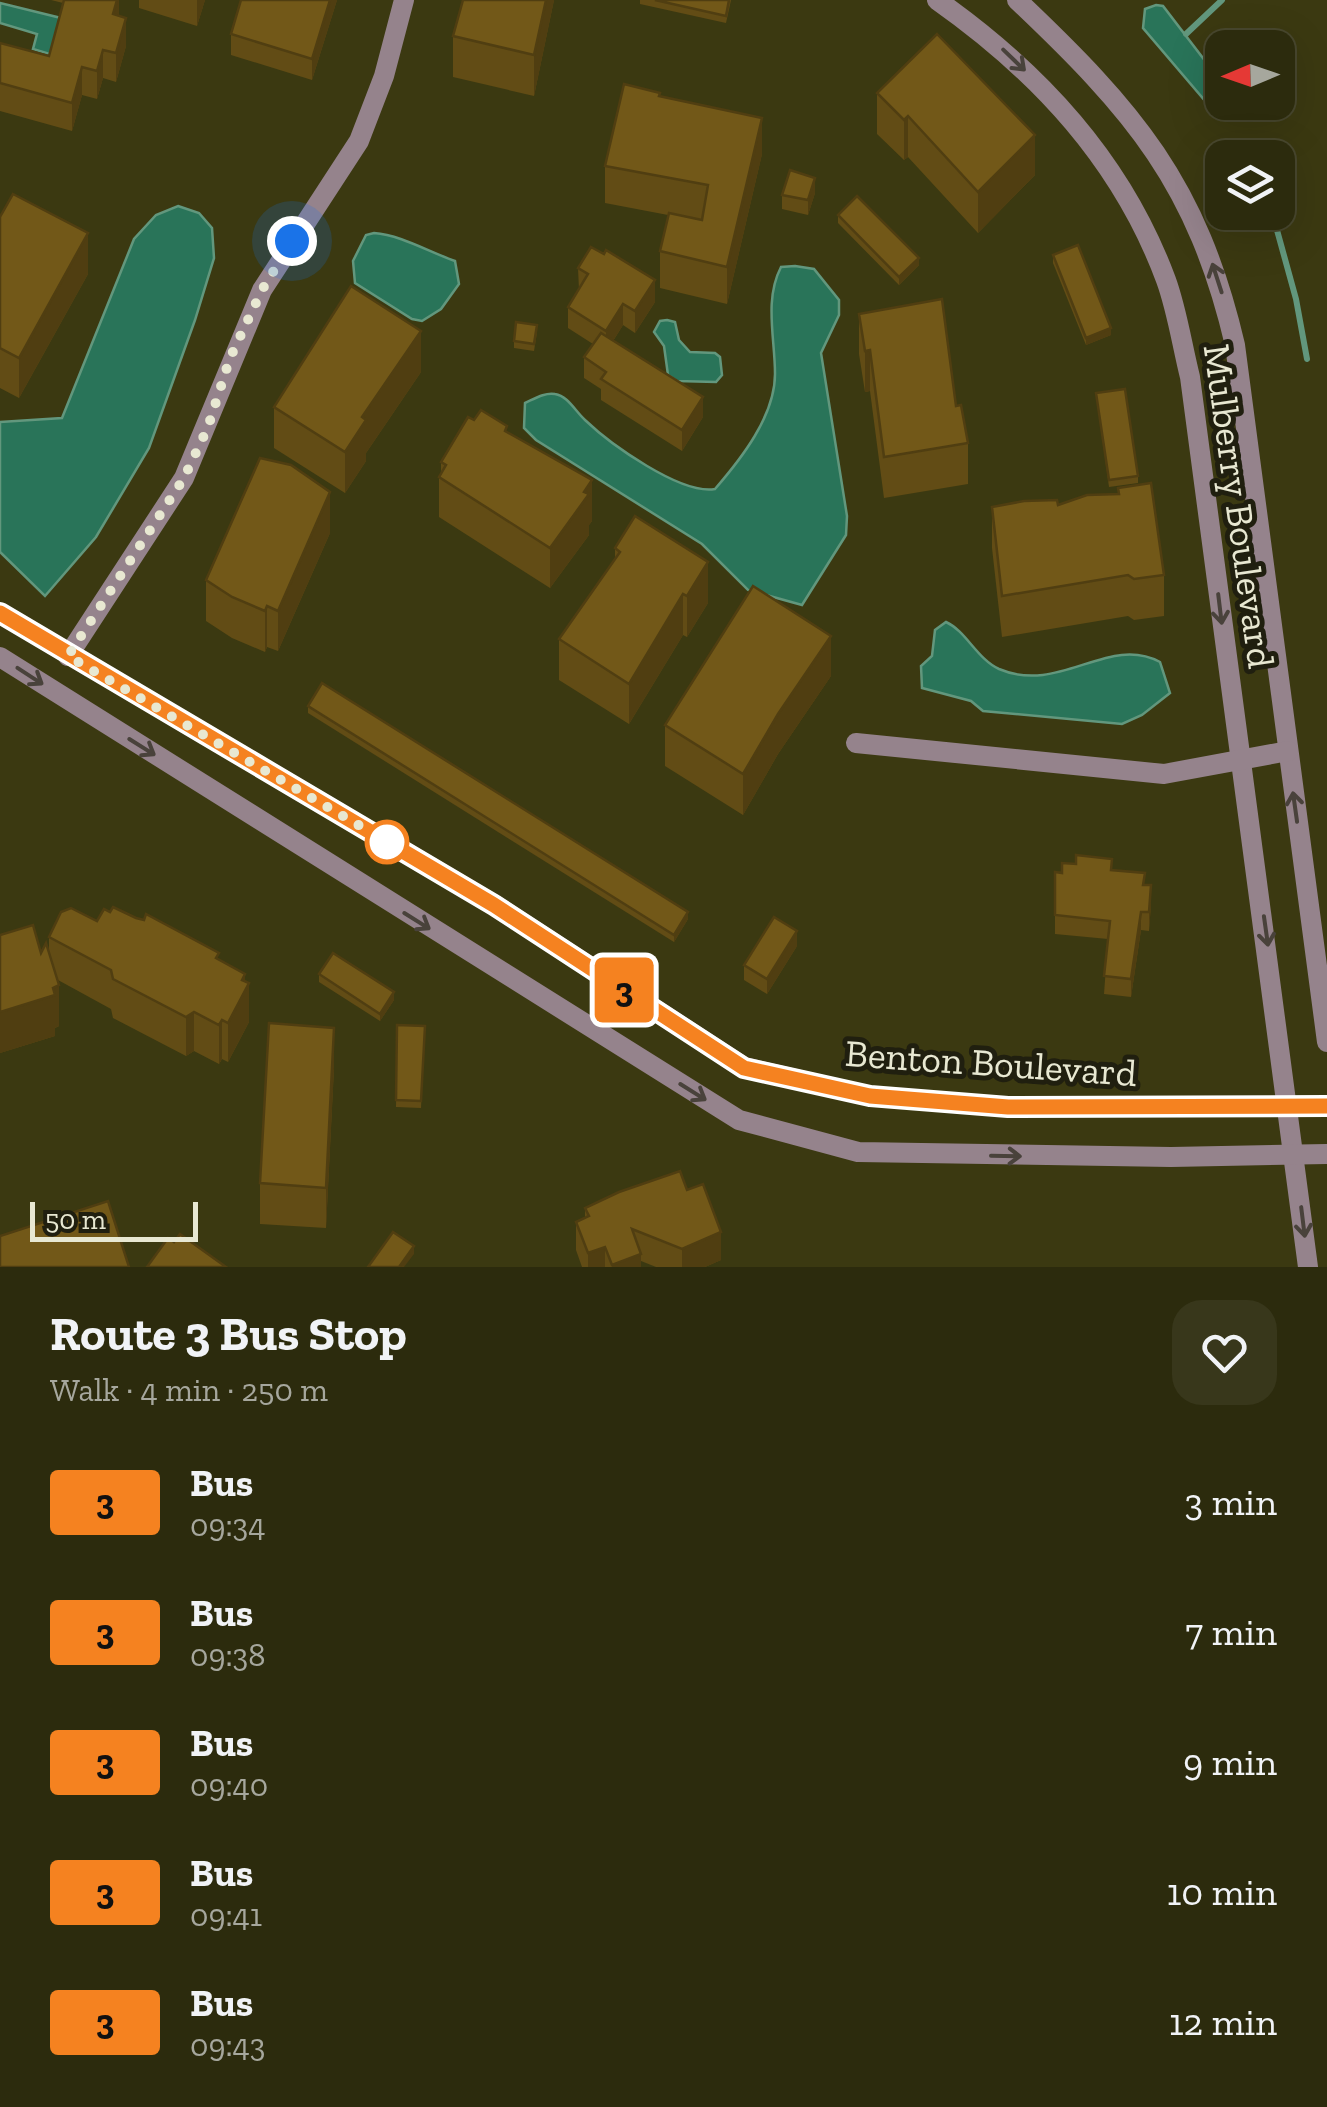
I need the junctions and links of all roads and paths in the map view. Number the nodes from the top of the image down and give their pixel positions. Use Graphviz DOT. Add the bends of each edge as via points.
graph roads {
  1 [pos="404,0"];
  2 [pos="937,0"];
  3 [pos="1017,0"];
  4 [pos="0,613"];
  5 [pos="0,656"];
  6 [pos="68,656"];
  7 [pos="856,742"];
  8 [pos="1288,751"];
  9 [pos="1241,758"];
  10 [pos="1327,1042"];
  11 [pos="1327,1106"];
  12 [pos="1289,1108"];
  13 [pos="1327,1154"];
  14 [pos="1295,1156"];
  15 [pos="1308,1267"];
  1 -- 6 [label="street" via="359,141 262,290 184,478"];
  2 -- 9 [label="street, Mulberry Boulevard, one-way" via="992,39 1091,138 1120,182 1166,281 1190,376"];
  8 -- 3 [label="street, Mulberry Boulevard, one-way" via="1235,344 1214,266 1157,150 1098,77"];
  4 -- 6 [label="street, Benton Boulevard"];
  5 -- 14 [label="street, one-way" via="740,1120 858,1152"];
  6 -- 12 [label="street, Benton Boulevard" via="494,905 744,1068 870,1096 1008,1107"];
  7 -- 9 [label="street" via="1164,774"];
  8 -- 9 [label="street"];
  10 -- 8 [label="street, Mulberry Boulevard, one-way"];
  9 -- 12 [label="street, Mulberry Boulevard, one-way"];
  11 -- 12 [label="street, Benton Boulevard"];
  12 -- 14 [label="street, Mulberry Boulevard"];
  13 -- 14 [label="street"];
  14 -- 15 [label="street, Mulberry Boulevard, one-way"];
}
